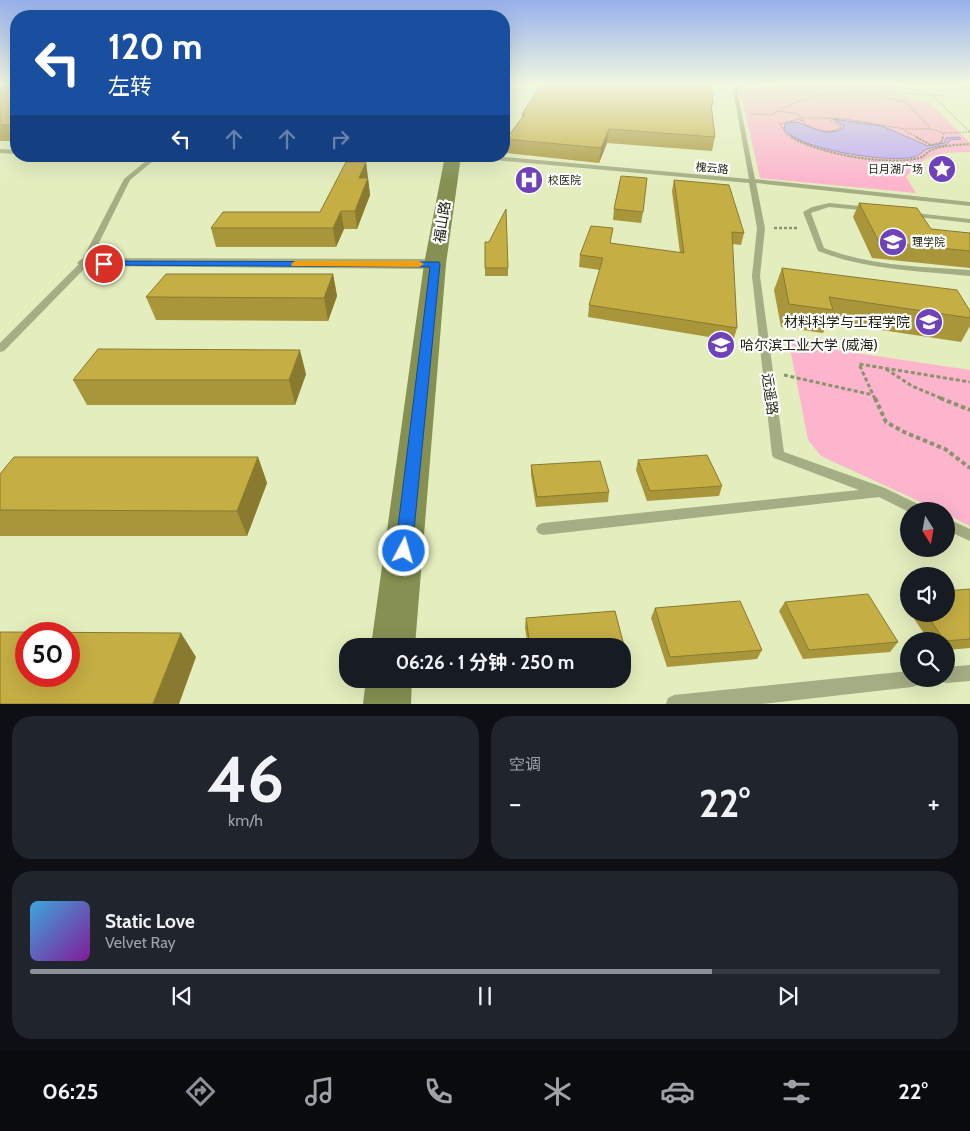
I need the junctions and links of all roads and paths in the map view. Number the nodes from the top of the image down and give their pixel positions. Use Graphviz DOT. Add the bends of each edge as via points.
graph roads {
  1 [pos="741,117"];
  2 [pos="920,117"];
  3 [pos="955,117"];
  4 [pos="803,118"];
  5 [pos="826,118"];
  6 [pos="789,120"];
  7 [pos="931,129"];
  8 [pos="904,130"];
  9 [pos="970,132"];
  10 [pos="944,133"];
  11 [pos="970,144"];
  12 [pos="510,159"];
  13 [pos="148,162"];
  14 [pos="451,162"];
  15 [pos="754,181"];
  16 [pos="953,202"];
  17 [pos="970,204"];
  18 [pos="875,210"];
  19 [pos="902,213"];
  20 [pos="969,221"];
  21 [pos="761,228"];
  22 [pos="813,228"];
  23 [pos="85,264"];
  24 [pos="435,264"];
  25 [pos="970,273"];
  26 [pos="0,349"];
  27 [pos="884,368"];
  28 [pos="767,371"];
  29 [pos="970,382"];
  30 [pos="873,395"];
  31 [pos="970,410"];
  32 [pos="970,468"];
  33 [pos="880,492"];
  34 [pos="901,502"];
  35 [pos="955,528"];
  36 [pos="542,529"];
  37 [pos="970,536"];
  38 [pos="394,638"];
  39 [pos="970,673"];
  40 [pos="955,674"];
  41 [pos="900,680"];
  42 [pos="388,688"];
  43 [pos="386,704"];
  44 [pos="674,704"];
  1 -- 15 [label="lane, 远遥路"];
  2 -- 7 [label="path"];
  3 -- 9 [label="path"];
  4 -- 5 [label="path"];
  4 -- 6 [label="path"];
  5 -- 6 [label="path" via="841,127 825,131 806,126 804,121"];
  5 -- 8 [label="path"];
  6 -- 11 [label="path" via="780,124 781,129 798,141 861,158 919,158 934,149"];
  7 -- 8 [label="path"];
  7 -- 10 [label="path"];
  8 -- 10 [label="path" via="931,145 941,143"];
  9 -- 10 [label="path"];
  12 -- 15 [label="lane, 槐云路"];
  13 -- 23 [label="lane" via="127,179"];
  14 -- 24 [label="main road, 福山路"];
  15 -- 16 [label="lane, 槐云路"];
  15 -- 21 [label="lane, 远遥路"];
  16 -- 17 [label="lane, 槐云路"];
  16 -- 20 [label="lane"];
  18 -- 22 [label="lane" via="816,206 807,212"];
  19 -- 20 [label="lane"];
  21 -- 22 [label="path"];
  21 -- 28 [label="lane, 远遥路" via="756,276"];
  22 -- 25 [label="lane" via="821,249 858,262"];
  23 -- 24 [label="street"];
  23 -- 26 [label="lane"];
  24 -- 38 [label="main road, 福山路"];
  27 -- 29 [label="path"];
  27 -- 30 [label="path" via="859,364"];
  27 -- 31 [label="path" via="912,386"];
  28 -- 30 [label="path"];
  28 -- 33 [label="lane, 远遥路" via="778,454"];
  30 -- 32 [label="path" via="886,422 945,448"];
  33 -- 34 [label="lane, 远遥路"];
  33 -- 36 [label="lane"];
  35 -- 37 [label="lane"];
  39 -- 40 [label="lane"];
  41 -- 44 [label="lane"];
  42 -- 43 [label="main road"];
}
